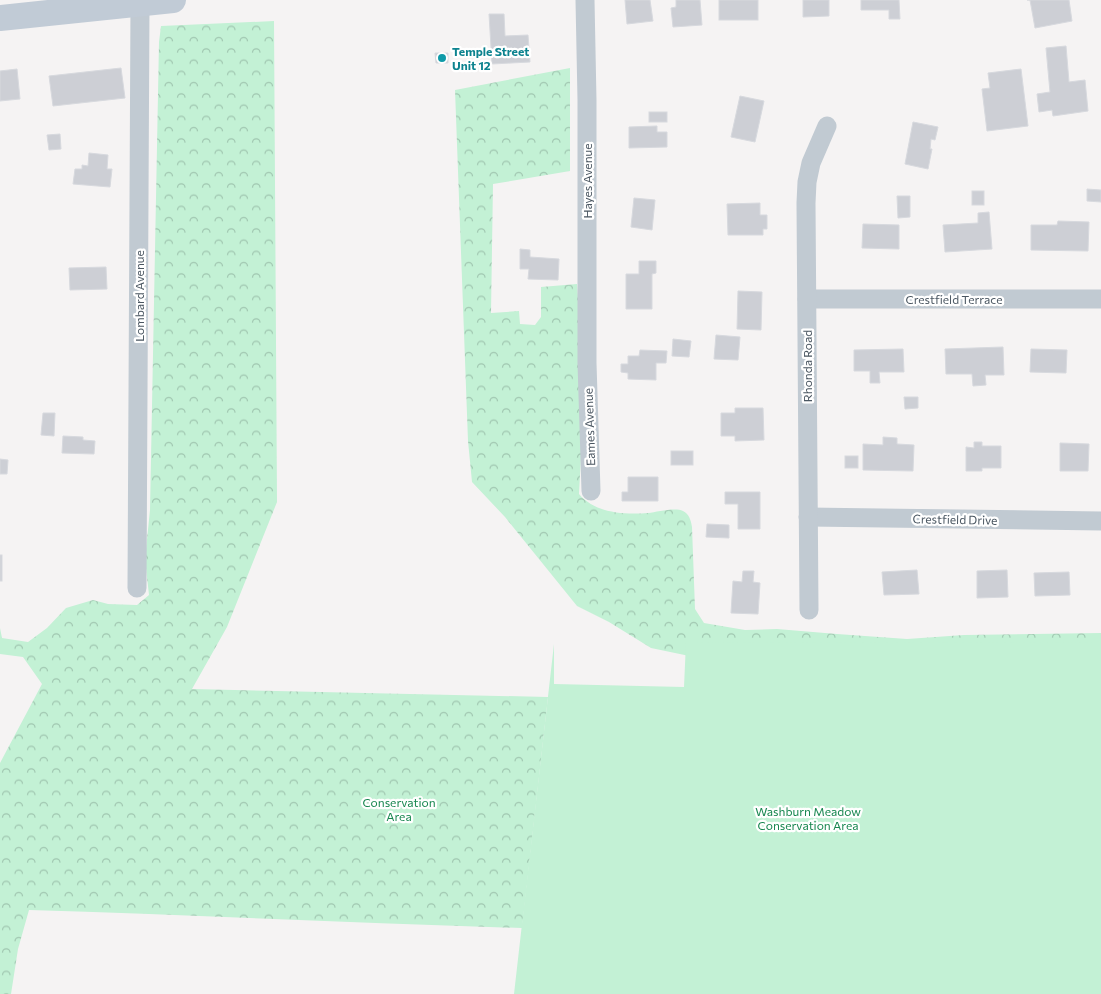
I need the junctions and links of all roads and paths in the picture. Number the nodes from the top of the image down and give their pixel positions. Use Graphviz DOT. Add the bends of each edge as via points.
graph roads {
  1 [pos="172,0"];
  2 [pos="586,0"];
  3 [pos="140,4"];
  4 [pos="0,18"];
  5 [pos="827,126"];
  6 [pos="807,299"];
  7 [pos="1101,299"];
  8 [pos="586,363"];
  9 [pos="591,491"];
  10 [pos="808,517"];
  11 [pos="1101,520"];
  12 [pos="137,588"];
  13 [pos="809,610"];
  1 -- 3 [label="main road"];
  2 -- 8 [label="street, Hayes Avenue"];
  3 -- 4 [label="main road"];
  3 -- 12 [label="street, Lombard Avenue"];
  5 -- 6 [label="street, Rhonda Road" via="811,163 807,182"];
  6 -- 7 [label="street, Crestfield Terrace"];
  6 -- 10 [label="street, Rhonda Road"];
  8 -- 9 [label="street, Eames Avenue"];
  10 -- 11 [label="street, Crestfield Drive"];
  10 -- 13 [label="street, Rhonda Road"];
}
